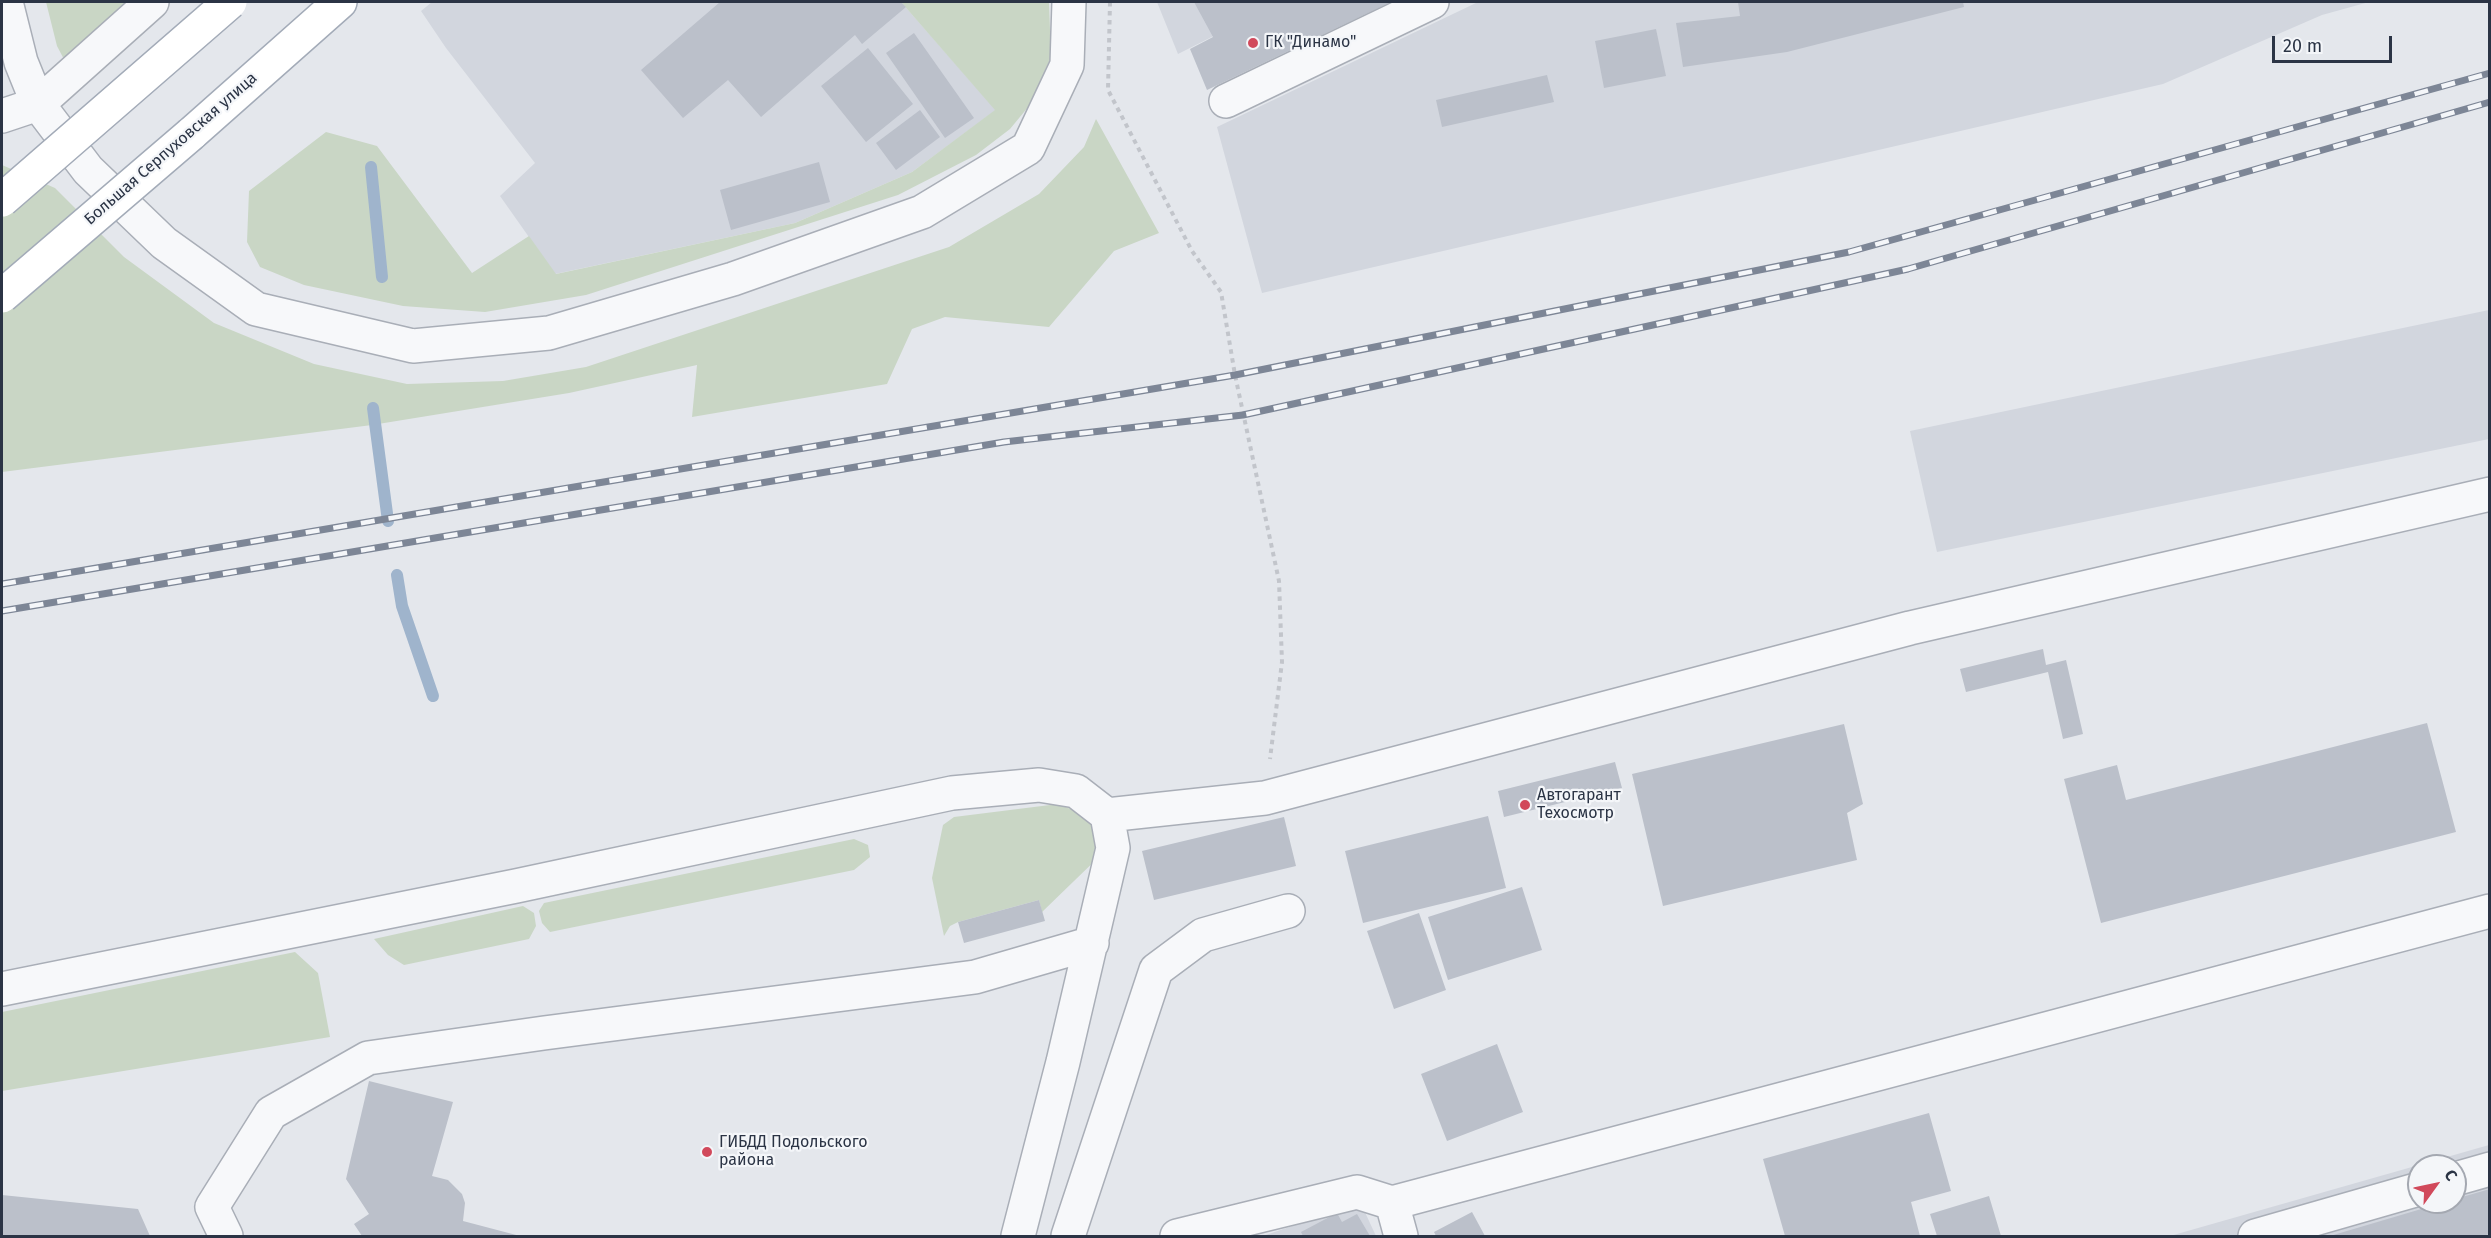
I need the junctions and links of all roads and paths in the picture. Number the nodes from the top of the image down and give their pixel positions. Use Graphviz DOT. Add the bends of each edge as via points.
graph roads {
  1 [pos="6,2"];
  2 [pos="152,2"];
  3 [pos="230,2"];
  4 [pos="340,2"];
  5 [pos="1069,2"];
  6 [pos="1110,2"];
  7 [pos="1432,2"];
  8 [pos="1226,101"];
  9 [pos="38,104"];
  10 [pos="2,116"];
  11 [pos="2,200"];
  12 [pos="2,296"];
  13 [pos="2490,494"];
  14 [pos="1265,798"];
  15 [pos="1107,815"];
  16 [pos="1288,911"];
  17 [pos="2490,911"];
  18 [pos="1092,942"];
  19 [pos="2,989"];
  20 [pos="2490,1169"];
  21 [pos="2467,1176"];
  22 [pos="2407,1192"];
  23 [pos="1392,1203"];
  24 [pos="226,1236"];
  25 [pos="1018,1236"];
  26 [pos="1068,1236"];
  27 [pos="1177,1236"];
  28 [pos="1401,1236"];
  29 [pos="2255,1236"];
  1 -- 9 [label="street" via="21,62"];
  2 -- 9 [label="street"];
  3 -- 11 [label="main road, bridge"];
  4 -- 12 [label="main road, Большая Серпуховская улица, bridge"];
  5 -- 9 [label="street" via="1067,65 1028,148 922,212 732,279 549,333 413,346 256,309 164,243 88,170"];
  6 -- 14 [label="path" via="1108,90 1192,251 1221,292 1279,581 1282,662"];
  7 -- 8 [label="street"];
  9 -- 10 [label="street"];
  13 -- 14 [label="street" via="1910,628"];
  14 -- 15 [label="street"];
  15 -- 18 [label="street" via="1113,848"];
  15 -- 19 [label="street" via="1076,791 1039,786 952,793"];
  16 -- 26 [label="street" via="1203,935 1156,970"];
  17 -- 23 [label="street"];
  18 -- 24 [label="street" via="975,977 368,1058 272,1113 212,1207"];
  18 -- 25 [label="street"];
  20 -- 21 [label="street"];
  22 -- 29 [label="street"];
  23 -- 27 [label="street" via="1357,1192"];
  23 -- 28 [label="street"];
}
